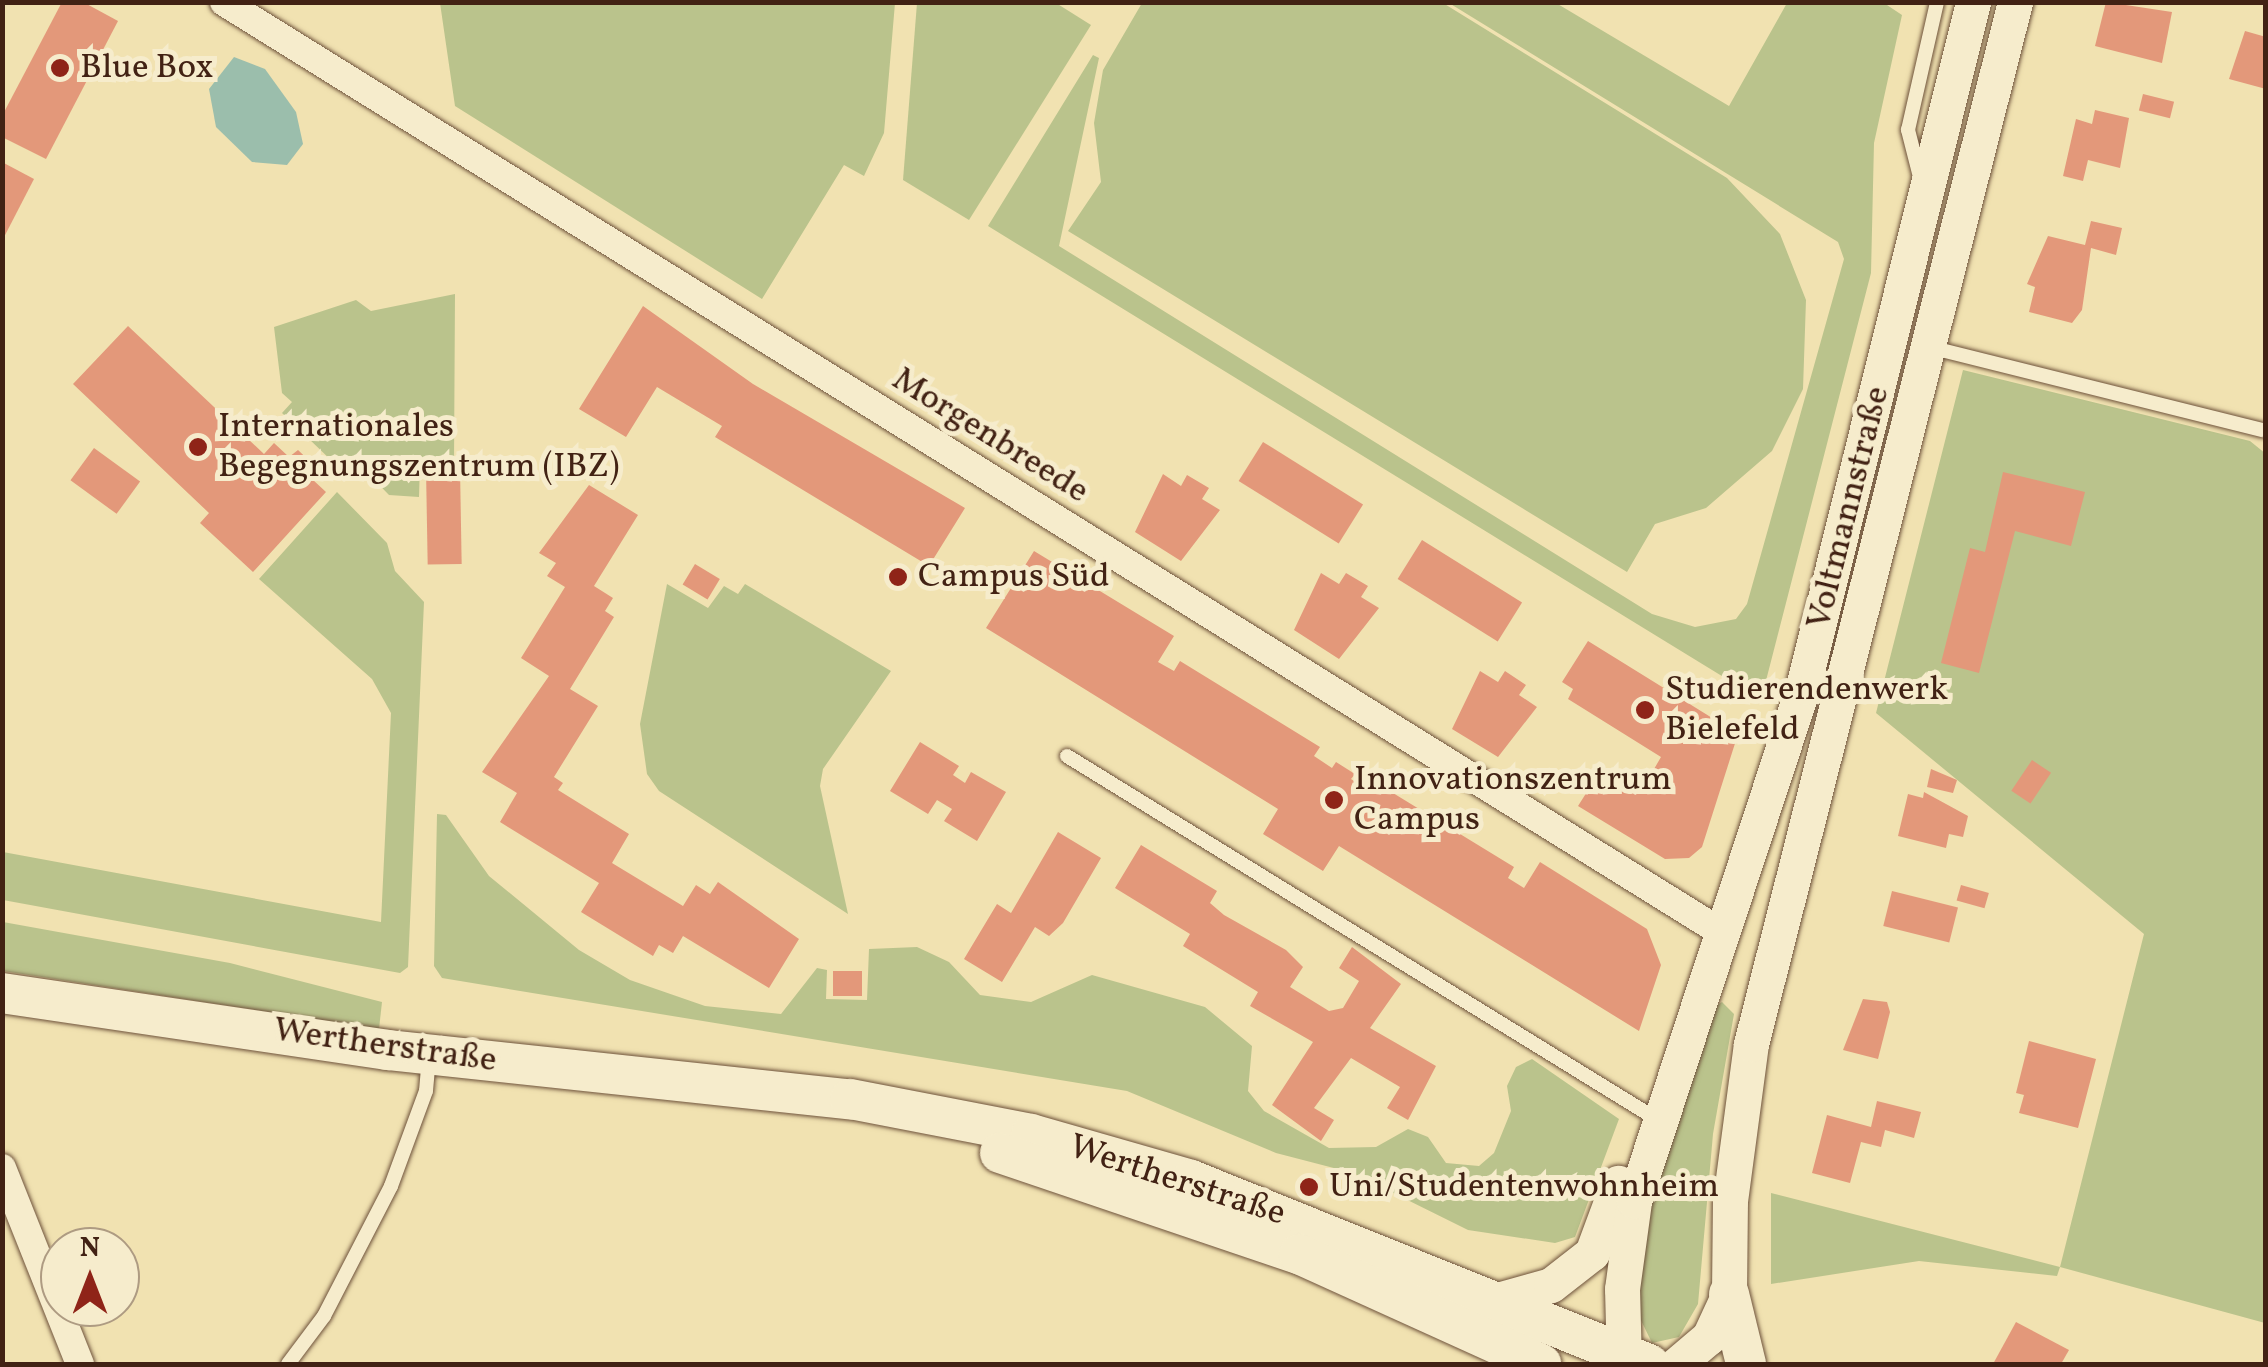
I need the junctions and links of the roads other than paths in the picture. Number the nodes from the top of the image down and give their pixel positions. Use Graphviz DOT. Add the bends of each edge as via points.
graph roads {
  1 [pos="224,2"];
  2 [pos="1937,2"];
  3 [pos="1973,2"];
  4 [pos="2015,2"];
  5 [pos="1926,198"];
  6 [pos="1928,347"];
  7 [pos="2262,430"];
  8 [pos="1067,756"];
  9 [pos="1718,930"];
  10 [pos="1771,960"];
  11 [pos="4,1002"];
  12 [pos="429,1055"];
  13 [pos="768,1096"];
  14 [pos="1658,1120"];
  15 [pos="2,1168"];
  16 [pos="1216,1228"];
  17 [pos="1730,1294"];
  18 [pos="1490,1302"];
  19 [pos="1632,1361"];
  20 [pos="80,1364"];
  21 [pos="288,1364"];
  22 [pos="1490,1364"];
  23 [pos="1541,1364"];
  24 [pos="1678,1364"];
  25 [pos="1746,1364"];
  1 -- 9 [label="street, Morgenbreede"];
  2 -- 5 [label="lane" via="1908,130"];
  3 -- 5 [label="street, Voltmannstraße"];
  4 -- 6 [label="street, Voltmannstraße"];
  5 -- 9 [label="street, Voltmannstraße" via="1803,687"];
  6 -- 7 [label="lane"];
  6 -- 10 [label="street, Voltmannstraße"];
  8 -- 14 [label="lane"];
  9 -- 10 [label="street"];
  9 -- 14 [label="street, Voltmannstraße"];
  10 -- 17 [label="street, Voltmannstraße" via="1736,1146"];
  11 -- 12 [label="main road, Wertherstraße"];
  12 -- 13 [label="main road, Wertherstraße"];
  12 -- 21 [label="lane" via="426,1091 391,1186 324,1316"];
  13 -- 16 [label="main road, Wertherstraße" via="1030,1161"];
  13 -- 18 [label="main road, Wertherstraße" via="940,1114 1106,1153 1315,1227"];
  14 -- 18 [label="street" via="1636,1138 1592,1252 1551,1285"];
  14 -- 19 [label="street, Voltmannstraße" via="1629,1228"];
  15 -- 20 [label="street"];
  16 -- 22 [label="main road, Wertherstraße"];
  16 -- 23 [label="main road, Wertherstraße" via="1299,1254"];
  17 -- 24 [label="street" via="1709,1336"];
  17 -- 25 [label="main road"];
  18 -- 19 [label="main road, Wertherstraße"];
}
